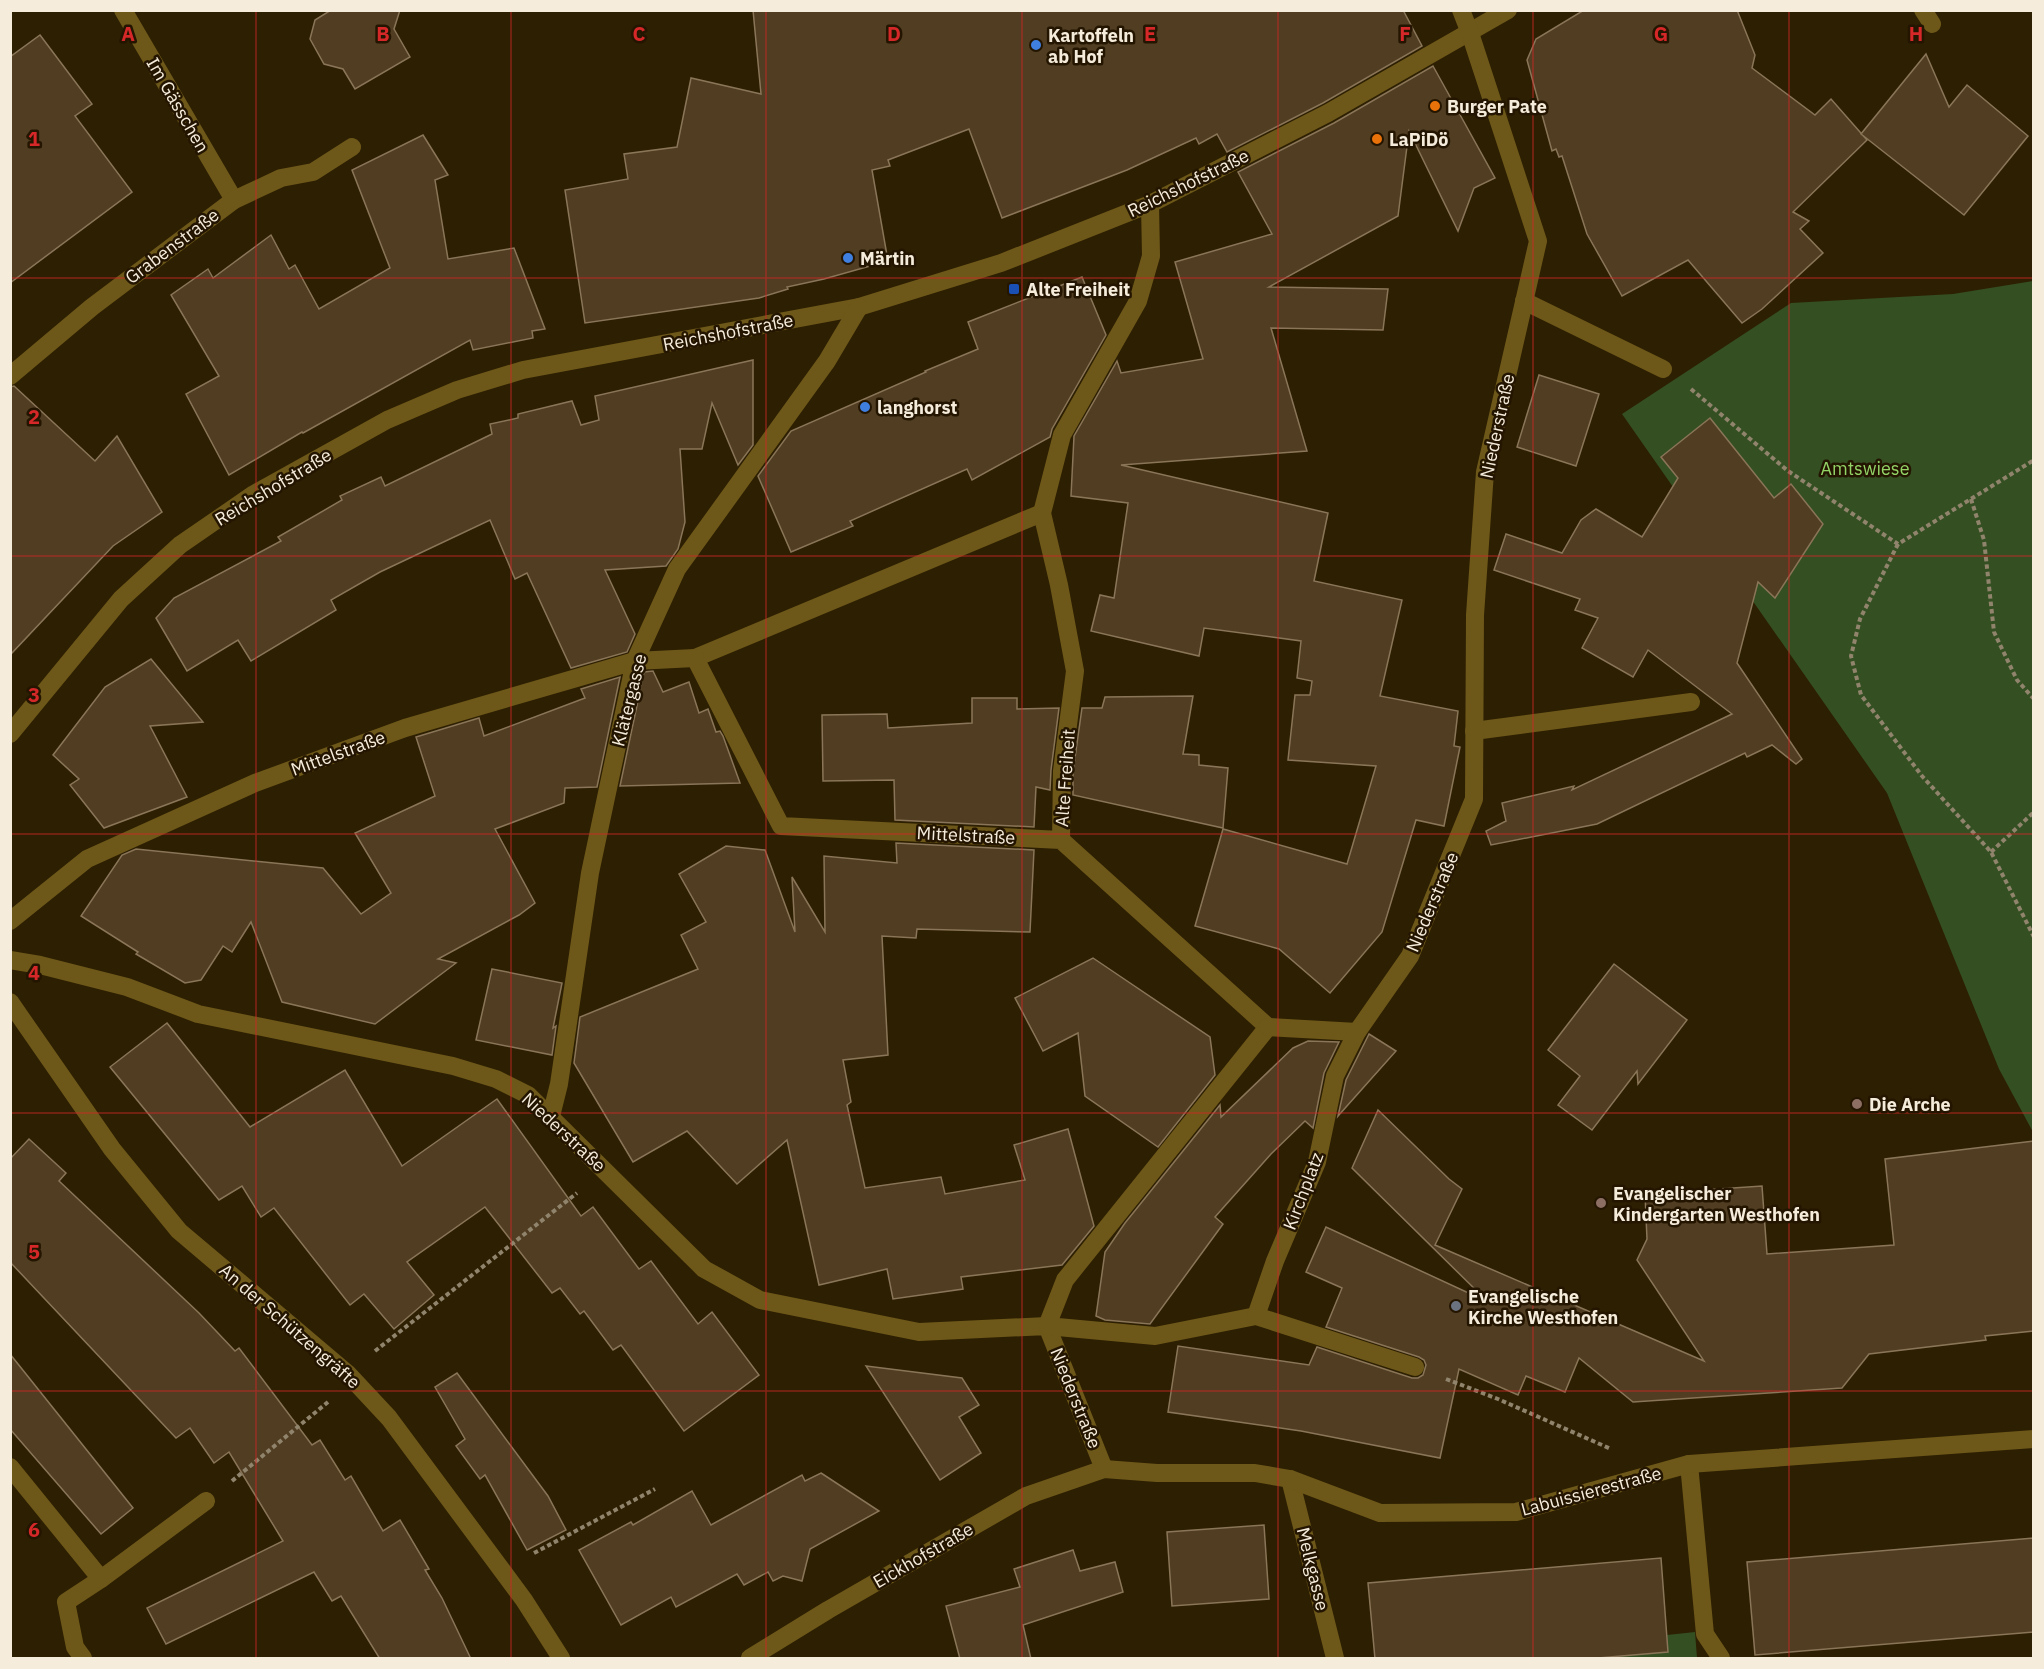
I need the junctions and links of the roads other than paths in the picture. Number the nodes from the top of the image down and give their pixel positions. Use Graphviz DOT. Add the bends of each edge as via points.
graph roads {
  1 [pos="123,10"];
  2 [pos="1461,10"];
  3 [pos="1508,10"];
  4 [pos="1470,33"];
  5 [pos="352,147"];
  6 [pos="234,200"];
  7 [pos="1150,204"];
  8 [pos="1524,301"];
  9 [pos="860,307"];
  10 [pos="1664,369"];
  11 [pos="10,376"];
  12 [pos="1042,513"];
  13 [pos="695,658"];
  14 [pos="635,661"];
  15 [pos="1691,702"];
  16 [pos="1474,731"];
  17 [pos="10,734"];
  18 [pos="1061,840"];
  19 [pos="10,921"];
  20 [pos="10,960"];
  21 [pos="10,1002"];
  22 [pos="1268,1027"];
  23 [pos="1358,1032"];
  24 [pos="551,1116"];
  25 [pos="1256,1316"];
  26 [pos="1047,1326"];
  27 [pos="1415,1367"];
  28 [pos="2034,1439"];
  29 [pos="1689,1464"];
  30 [pos="10,1467"];
  31 [pos="1104,1469"];
  32 [pos="1290,1479"];
  33 [pos="206,1501"];
  34 [pos="101,1579"];
  35 [pos="83,1659"];
  36 [pos="561,1659"];
  37 [pos="750,1659"];
  38 [pos="1335,1659"];
  39 [pos="1721,1659"];
  1 -- 6 [label="street, Im Gässchen"];
  2 -- 4 [label="street, Niederstraße"];
  3 -- 4 [label="street, Reichshofstraße"];
  4 -- 7 [label="street, Reichshofstraße" via="1328,113"];
  4 -- 8 [label="street, Niederstraße" via="1538,241"];
  5 -- 6 [label="street, Grabenstraße" via="313,172 281,178"];
  6 -- 11 [label="street, Grabenstraße" via="92,307"];
  7 -- 9 [label="street, Reichshofstraße" via="1001,262"];
  7 -- 12 [label="street, Alte Freiheit" via="1151,256 1138,301 1062,435"];
  8 -- 10 [label="street"];
  8 -- 16 [label="street, Niederstraße" via="1485,472 1475,615"];
  9 -- 14 [label="street, Klätergasse" via="827,361 677,569"];
  9 -- 17 [label="street, Reichshofstraße" via="523,369 457,390 387,420 254,494 180,545 121,599"];
  12 -- 13 [label="street, Mittelstraße"];
  12 -- 18 [label="street, Alte Freiheit" via="1075,671 1062,771"];
  13 -- 14 [label="street, Mittelstraße"];
  13 -- 18 [label="street, Mittelstraße" via="782,826"];
  14 -- 19 [label="street, Mittelstraße" via="405,728 255,783 87,859"];
  14 -- 24 [label="street, Klätergasse" via="590,873"];
  15 -- 16 [label="street"];
  16 -- 23 [label="street, Niederstraße" via="1474,799 1410,956"];
  18 -- 22 [label="street"];
  20 -- 24 [label="street, Niederstraße" via="127,987 198,1014 453,1066 496,1079 528,1095"];
  21 -- 36 [label="street, An der Schützengräfte" via="112,1149 179,1231 350,1377 389,1418 524,1600"];
  22 -- 23 [label="street"];
  22 -- 26 [label="street, Niederstraße" via="1065,1280"];
  23 -- 25 [label="street, Kirchplatz" via="1335,1076 1317,1162"];
  24 -- 26 [label="street, Niederstraße" via="704,1269 760,1300 920,1332"];
  25 -- 26 [label="street" via="1155,1336"];
  25 -- 27 [label="street"];
  26 -- 31 [label="street, Niederstraße"];
  28 -- 29 [label="street, Labuissierestraße"];
  29 -- 32 [label="street, Labuissierestraße" via="1516,1512 1380,1513"];
  29 -- 39 [label="street" via="1705,1634"];
  30 -- 34 [label="street"];
  31 -- 32 [label="street, Labuissierestraße" via="1255,1473"];
  31 -- 37 [label="street, Eickhofstraße" via="1026,1496"];
  32 -- 38 [label="street, Melkgasse"];
  33 -- 34 [label="street"];
  34 -- 35 [label="street" via="66,1602 75,1647"];
}
